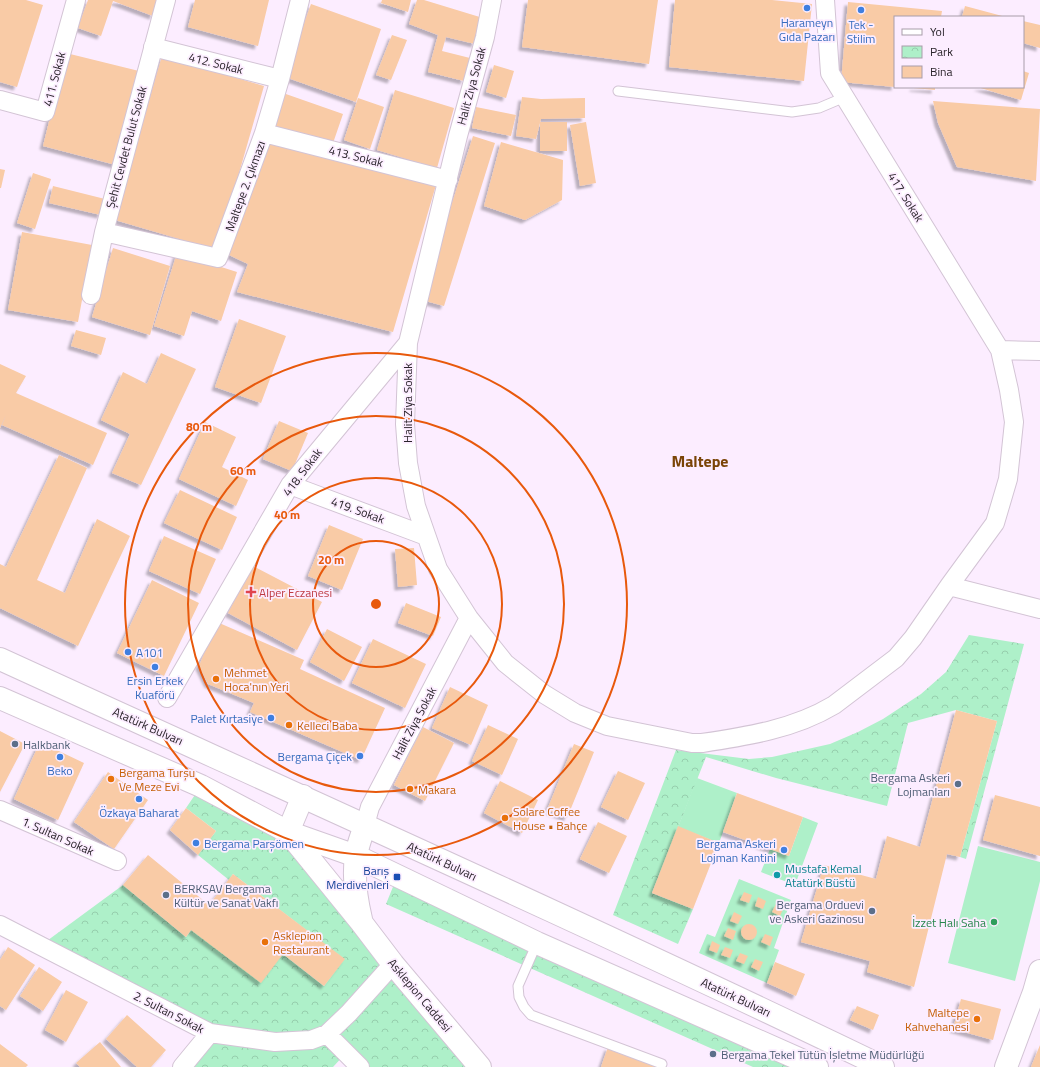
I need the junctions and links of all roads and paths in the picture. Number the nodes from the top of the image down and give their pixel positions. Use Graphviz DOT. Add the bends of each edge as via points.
graph roads {
  1 [pos="76,0"];
  2 [pos="166,0"];
  3 [pos="300,0"];
  4 [pos="492,0"];
  5 [pos="825,0"];
  6 [pos="153,47"];
  7 [pos="280,79"];
  8 [pos="618,91"];
  9 [pos="845,97"];
  10 [pos="0,100"];
  11 [pos="264,132"];
  12 [pos="448,180"];
  13 [pos="104,232"];
  14 [pos="92,295"];
  15 [pos="408,343"];
  16 [pos="1000,350"];
  17 [pos="1040,351"];
  18 [pos="290,485"];
  19 [pos="426,536"];
  20 [pos="949,586"];
  21 [pos="1040,609"];
  22 [pos="469,618"];
  23 [pos="0,659"];
  24 [pos="0,698"];
  25 [pos="167,698"];
  26 [pos="303,796"];
  27 [pos="0,810"];
  28 [pos="365,824"];
  29 [pos="288,832"];
  30 [pos="356,856"];
  31 [pos="117,862"];
  32 [pos="361,922"];
  33 [pos="0,925"];
  34 [pos="537,943"];
  35 [pos="393,964"];
  36 [pos="1040,971"];
  37 [pos="1037,993"];
  38 [pos="210,1033"];
  39 [pos="327,1034"];
  40 [pos="662,1064"];
  41 [pos="182,1067"];
  42 [pos="360,1067"];
  43 [pos="480,1067"];
  44 [pos="817,1067"];
  45 [pos="882,1067"];
  46 [pos="1006,1067"];
  1 -- 10 [label="street, 411. Sokak" via="45,112"];
  2 -- 6 [label="street, Şehit Cevdet Bulut Sokak"];
  3 -- 7 [label="street, Maltepe 2. Çıkmazı"];
  4 -- 12 [label="street, Halit Ziya Sokak"];
  5 -- 9 [label="street, 417. Sokak" via="830,73"];
  6 -- 7 [label="street, 412. Sokak"];
  6 -- 13 [label="street, Şehit Cevdet Bulut Sokak"];
  7 -- 11 [label="street, Maltepe 2. Çıkmazı"];
  8 -- 9 [label="lane" via="792,112 819,108"];
  9 -- 16 [label="street, 417. Sokak"];
  11 -- 12 [label="street, 413. Sokak"];
  11 -- 13 [label="street, Maltepe 2. Çıkmazı" via="218,258"];
  12 -- 15 [label="street, Halit Ziya Sokak"];
  13 -- 14 [label="street, Şehit Cevdet Bulut Sokak"];
  15 -- 18 [label="street, 418. Sokak"];
  15 -- 19 [label="street, Halit Ziya Sokak" via="405,424 408,463 416,506"];
  16 -- 17 [label="street"];
  16 -- 20 [label="street, 417. Sokak" via="1014,422 1008,479 995,522"];
  18 -- 19 [label="street, 419. Sokak"];
  18 -- 25 [label="street, 418. Sokak"];
  19 -- 22 [label="street, Halit Ziya Sokak" via="438,569"];
  20 -- 21 [label="street"];
  20 -- 22 [label="street, 417. Sokak" via="896,658 825,711 774,730 702,743 606,726 575,713 544,694 505,663"];
  22 -- 28 [label="street, Halit Ziya Sokak" via="370,807"];
  23 -- 26 [label="main road, Atatürk Bulvarı"];
  24 -- 29 [label="main road" via="201,786"];
  26 -- 28 [label="main road, Atatürk Bulvarı"];
  26 -- 29 [label="main road"];
  27 -- 31 [label="street, 1. Sultan Sokak"];
  28 -- 30 [label="main road, Asklepion Caddesi"];
  28 -- 45 [label="main road, Atatürk Bulvarı"];
  29 -- 30 [label="main road"];
  29 -- 32 [label="main road, Asklepion Caddesi"];
  30 -- 32 [label="main road, Asklepion Caddesi" via="354,883"];
  30 -- 34 [label="main road"];
  32 -- 35 [label="main road, Asklepion Caddesi"];
  33 -- 38 [label="street, 2. Sultan Sokak"];
  34 -- 40 [label="lane" via="518,986 519,997 531,1014"];
  34 -- 44 [label="main road"];
  35 -- 39 [label="street, 2. Sultan Sokak"];
  35 -- 43 [label="main road, Asklepion Caddesi"];
  36 -- 37 [label="main road"];
  37 -- 46 [label="main road"];
  38 -- 39 [label="street, 2. Sultan Sokak" via="275,1042 311,1040"];
  38 -- 41 [label="street"];
  39 -- 42 [label="street"];
}
